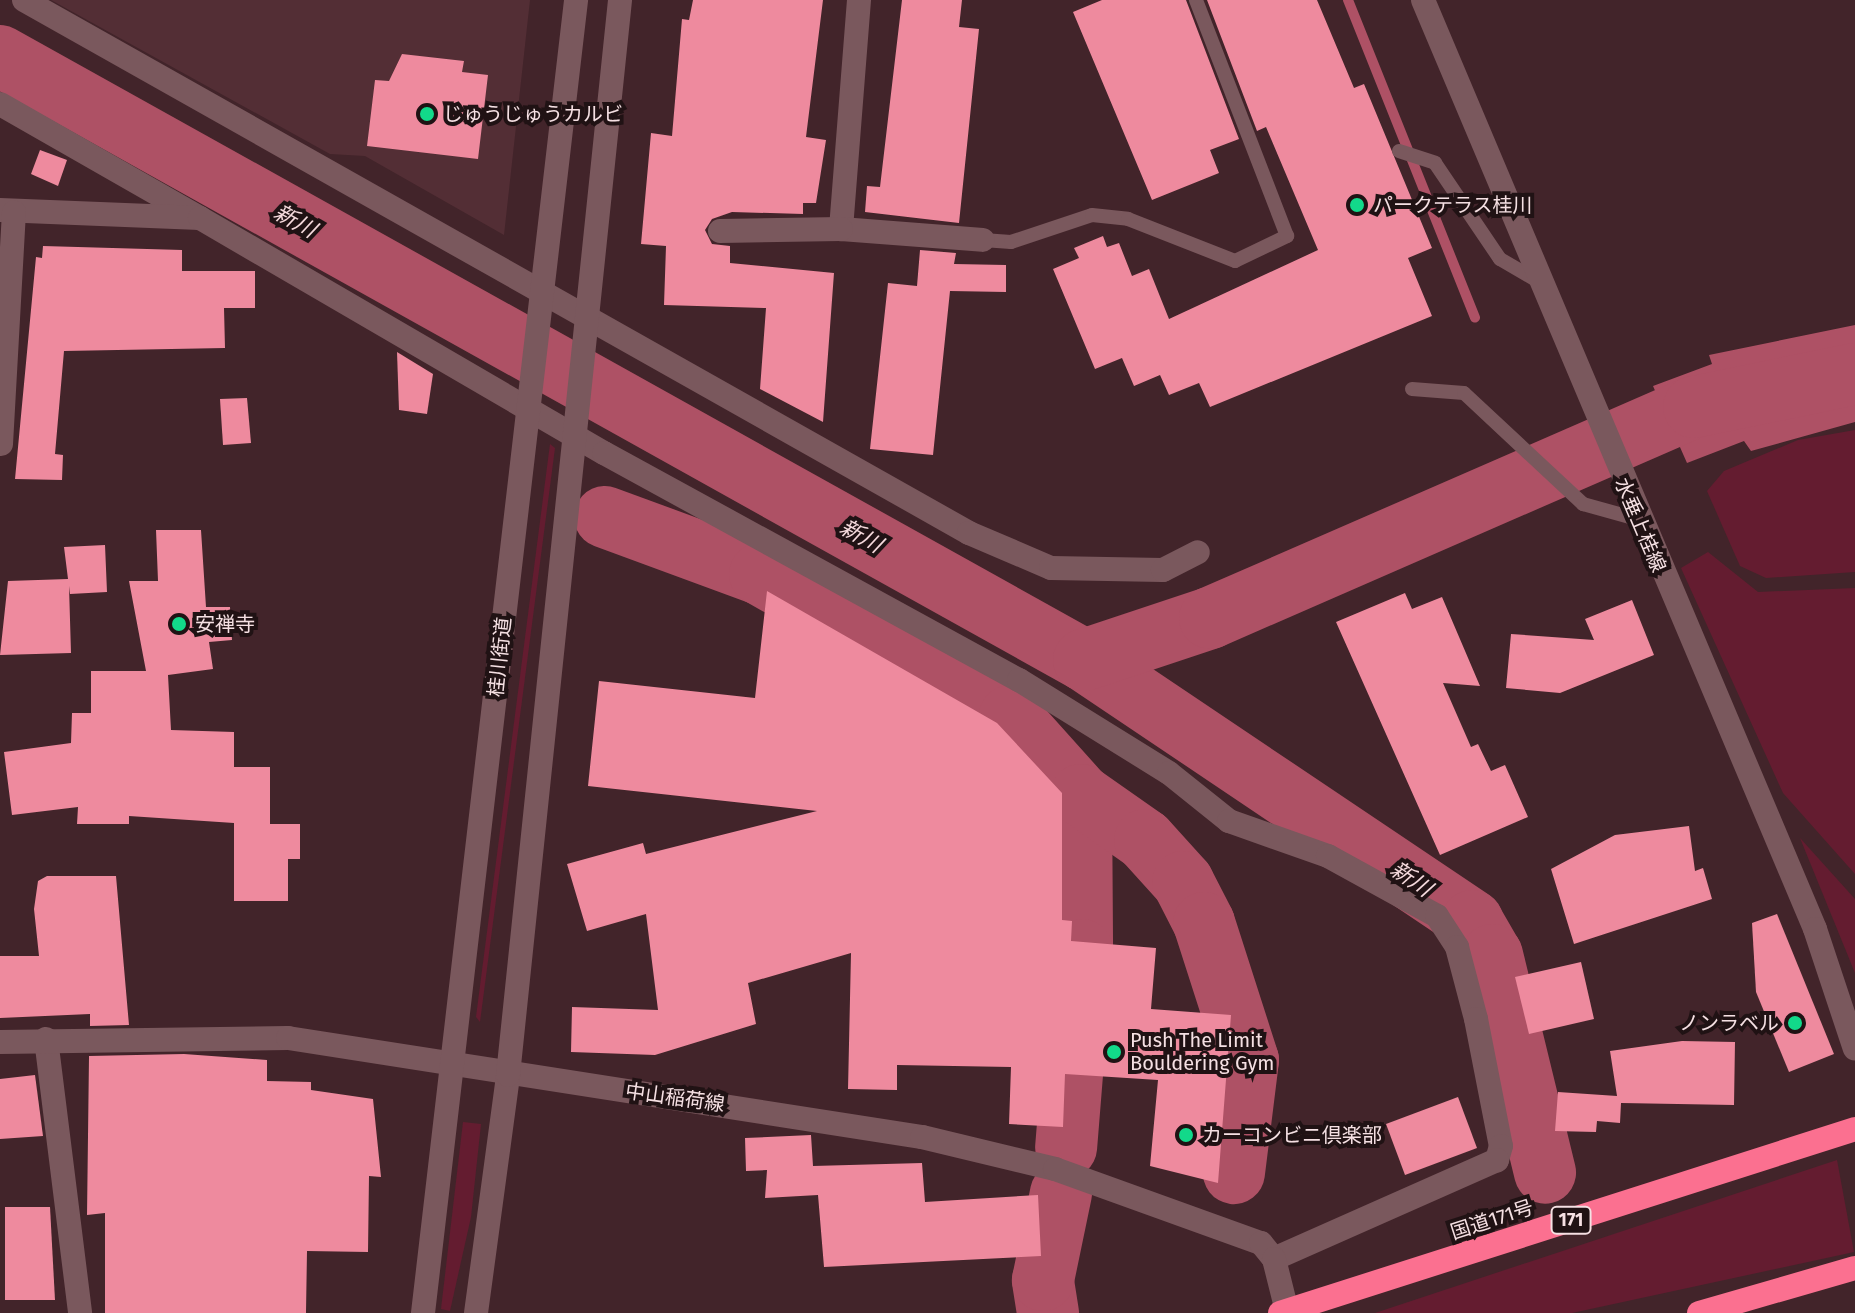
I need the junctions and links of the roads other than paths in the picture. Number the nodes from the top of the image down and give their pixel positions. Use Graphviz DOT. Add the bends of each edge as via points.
graph roads {
  1 [pos="24,0"];
  2 [pos="576,0"];
  3 [pos="620,0"];
  4 [pos="859,0"];
  5 [pos="1196,0"];
  6 [pos="1423,0"];
  7 [pos="0,104"];
  8 [pos="1399,151"];
  9 [pos="7,211"];
  10 [pos="200,218"];
  11 [pos="841,229"];
  12 [pos="720,231"];
  13 [pos="983,240"];
  14 [pos="1543,284"];
  15 [pos="541,296"];
  16 [pos="586,323"];
  17 [pos="1412,389"];
  18 [pos="2,394"];
  19 [pos="529,400"];
  20 [pos="576,426"];
  21 [pos="1,444"];
  22 [pos="1637,519"];
  23 [pos="1198,552"];
  24 [pos="46,1039"];
  25 [pos="0,1042"];
  26 [pos="1855,1049"];
  27 [pos="454,1067"];
  28 [pos="508,1075"];
  29 [pos="1855,1129"];
  30 [pos="1274,1259"];
  31 [pos="1855,1268"];
  32 [pos="1283,1312"];
  33 [pos="80,1313"];
  34 [pos="423,1313"];
  35 [pos="476,1313"];
  36 [pos="1699,1313"];
  1 -- 15 [label="street"];
  2 -- 15 [label="street, 桂川街道"];
  3 -- 16 [label="street"];
  4 -- 11 [label="street"];
  5 -- 13 [label="lane" via="1287,236 1235,261 1128,219 1092,215 1011,242"];
  6 -- 14 [label="street, 水垂上桂線"];
  7 -- 10 [label="street"];
  8 -- 14 [label="lane" via="1446,175 1500,259"];
  9 -- 10 [label="street"];
  9 -- 18 [label="street"];
  10 -- 19 [label="street"];
  11 -- 12 [label="street"];
  11 -- 13 [label="street"];
  14 -- 22 [label="street, 水垂上桂線"];
  15 -- 16 [label="street"];
  15 -- 19 [label="street, 桂川街道"];
  16 -- 20 [label="street"];
  16 -- 23 [label="street" via="969,533 1051,568 1163,570"];
  17 -- 22 [label="lane" via="1464,393 1583,504"];
  18 -- 21 [label="street"];
  19 -- 20 [label="street"];
  19 -- 27 [label="street, 桂川街道"];
  20 -- 28 [label="street"];
  20 -- 30 [label="street" via="1019,680 1169,773 1229,821 1328,856 1437,916 1457,947 1476,1019 1501,1146 1497,1160"];
  22 -- 26 [label="street, 水垂上桂線" via="1815,929"];
  24 -- 25 [label="street, 中山稲荷線"];
  24 -- 27 [label="street, 中山稲荷線" via="288,1038"];
  24 -- 33 [label="street"];
  27 -- 28 [label="street, 中山稲荷線"];
  27 -- 34 [label="street, 桂川街道"];
  28 -- 30 [label="street, 中山稲荷線" via="922,1137 1156,1202 1261,1243"];
  28 -- 35 [label="street"];
  29 -- 32 [label="highway, 国道171号 / 171"];
  30 -- 32 [label="street"];
  31 -- 36 [label="highway"];
}
